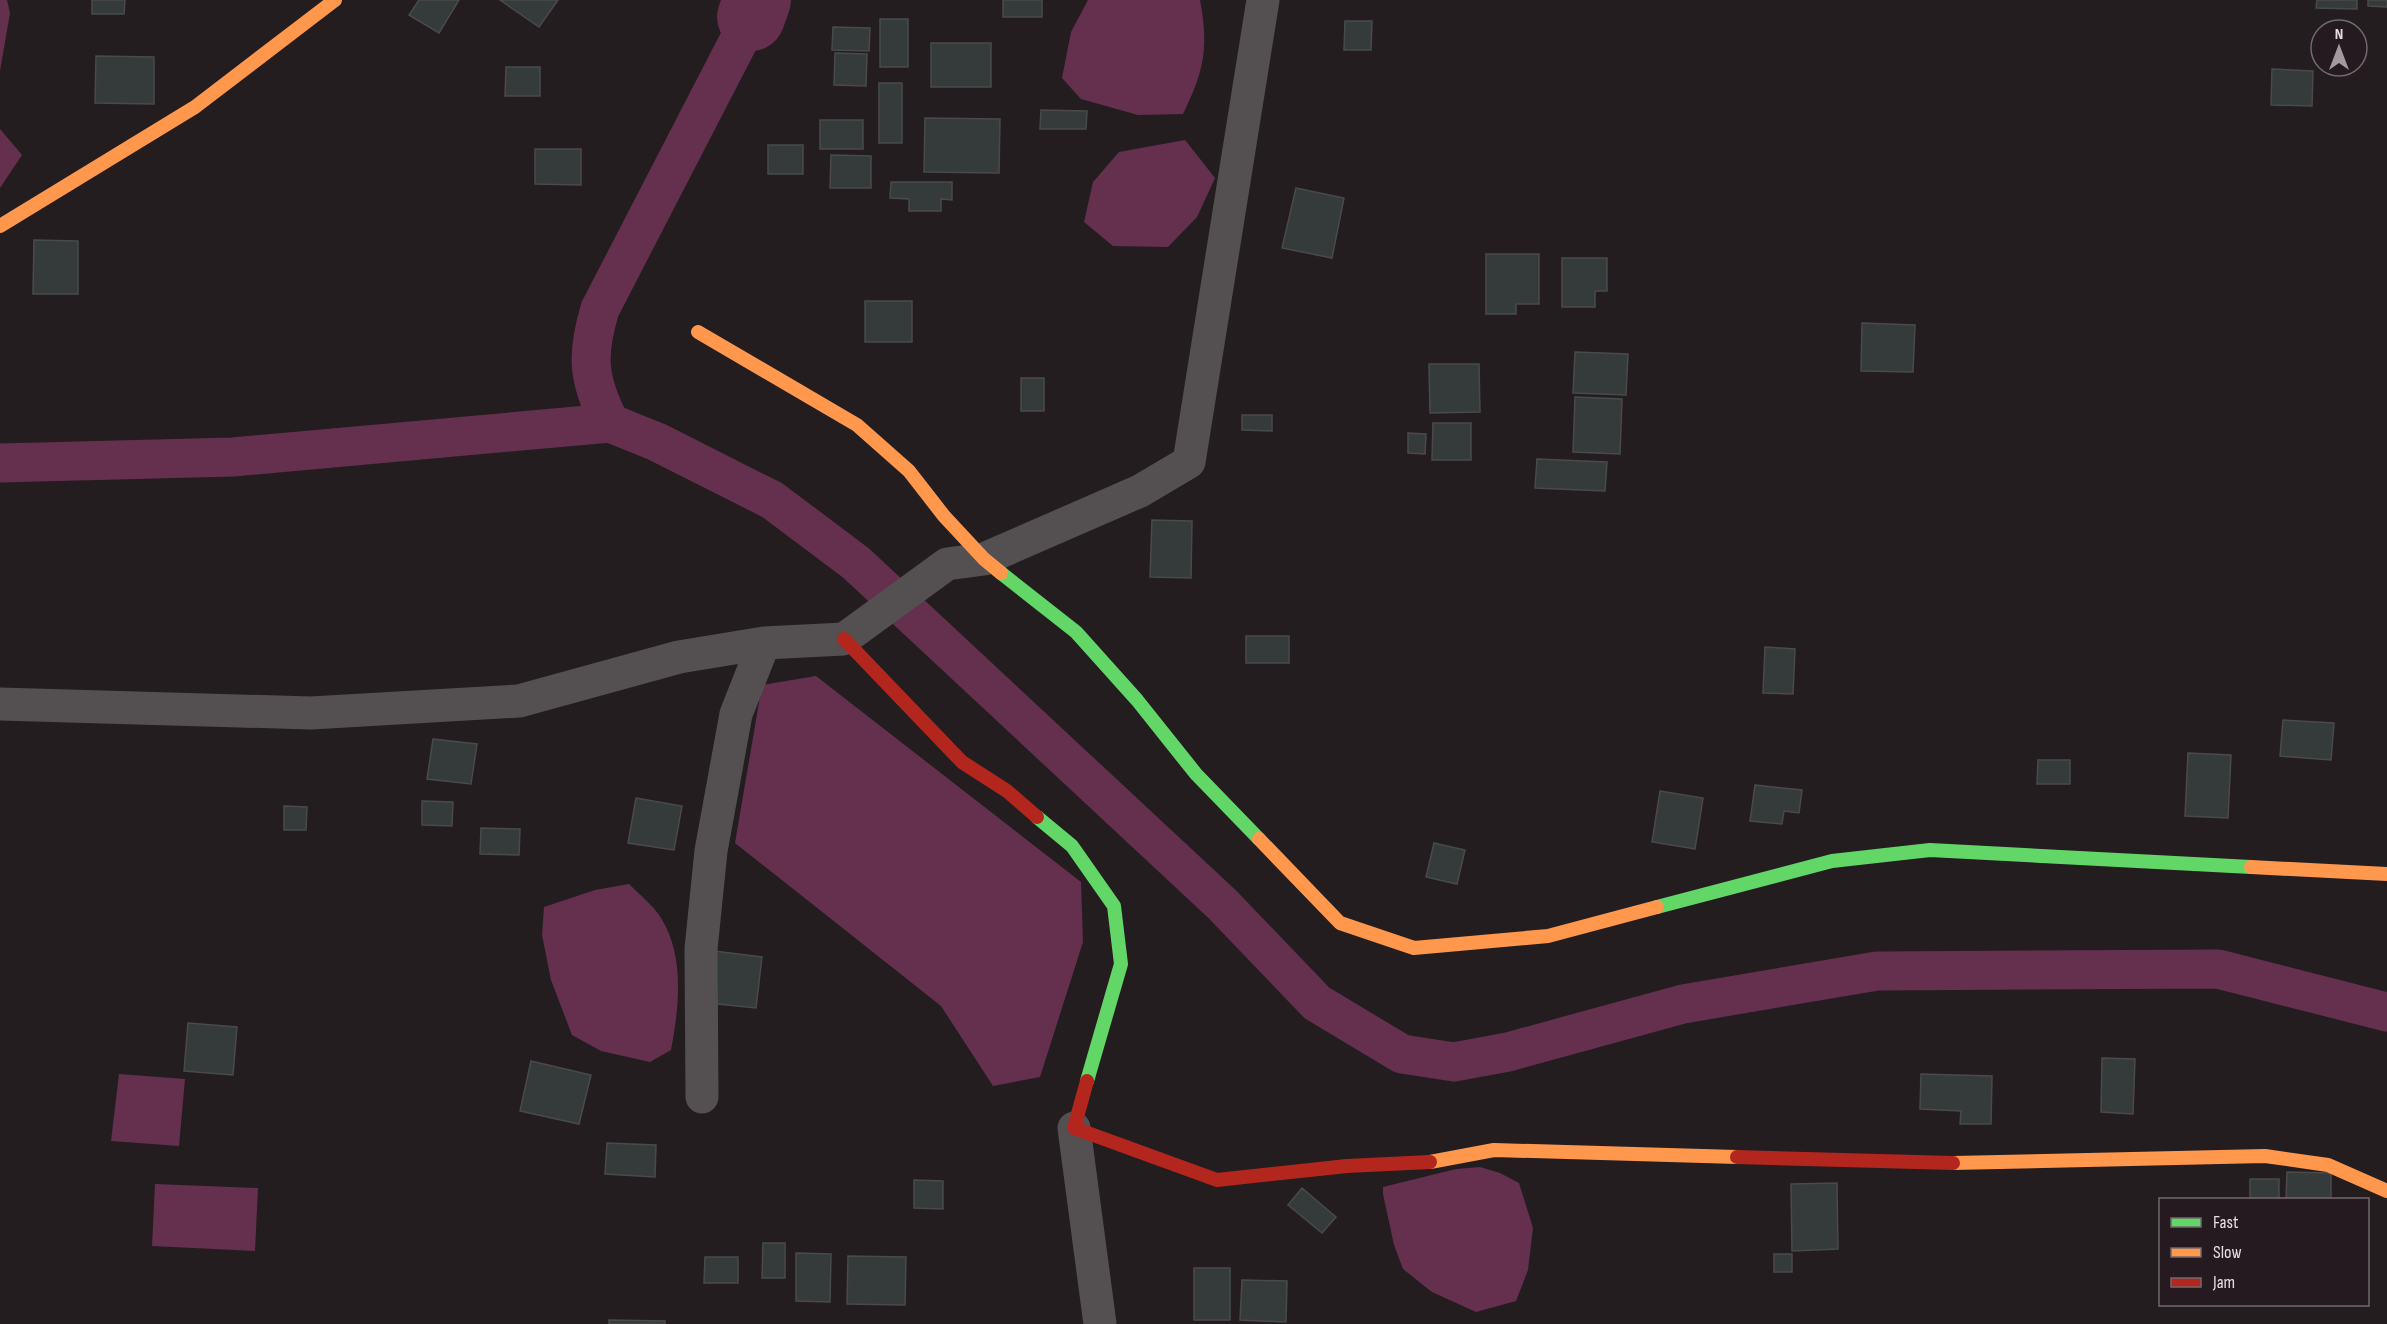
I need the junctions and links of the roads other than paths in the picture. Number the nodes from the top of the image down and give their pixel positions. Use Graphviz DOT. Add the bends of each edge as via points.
graph roads {
  1 [pos="335,0"];
  2 [pos="1263,0"];
  3 [pos="0,226"];
  4 [pos="698,332"];
  5 [pos="984,559"];
  6 [pos="844,639"];
  7 [pos="764,643"];
  8 [pos="0,704"];
  9 [pos="2387,874"];
  10 [pos="702,1097"];
  11 [pos="1074,1128"];
  12 [pos="2387,1191"];
  13 [pos="1100,1324"];
  1 -- 3 [label="street" via="195,107"];
  2 -- 5 [label="street" via="1189,462 1140,491"];
  4 -- 5 [label="street" via="857,425 909,471"];
  5 -- 6 [label="street" via="947,564"];
  5 -- 9 [label="street" via="1076,632 1196,774 1340,923 1414,948 1548,936 1832,861 1930,850"];
  6 -- 7 [label="street"];
  6 -- 11 [label="street" via="962,762 1007,791 1072,846 1114,906 1120,964"];
  7 -- 8 [label="street" via="679,657 519,701 311,713"];
  7 -- 10 [label="street" via="736,714 711,851 701,949"];
  11 -- 12 [label="street" via="1218,1180 1429,1162 1494,1150 1944,1163 2265,1156 2310,1159 2348,1170"];
  11 -- 13 [label="street"];
}
